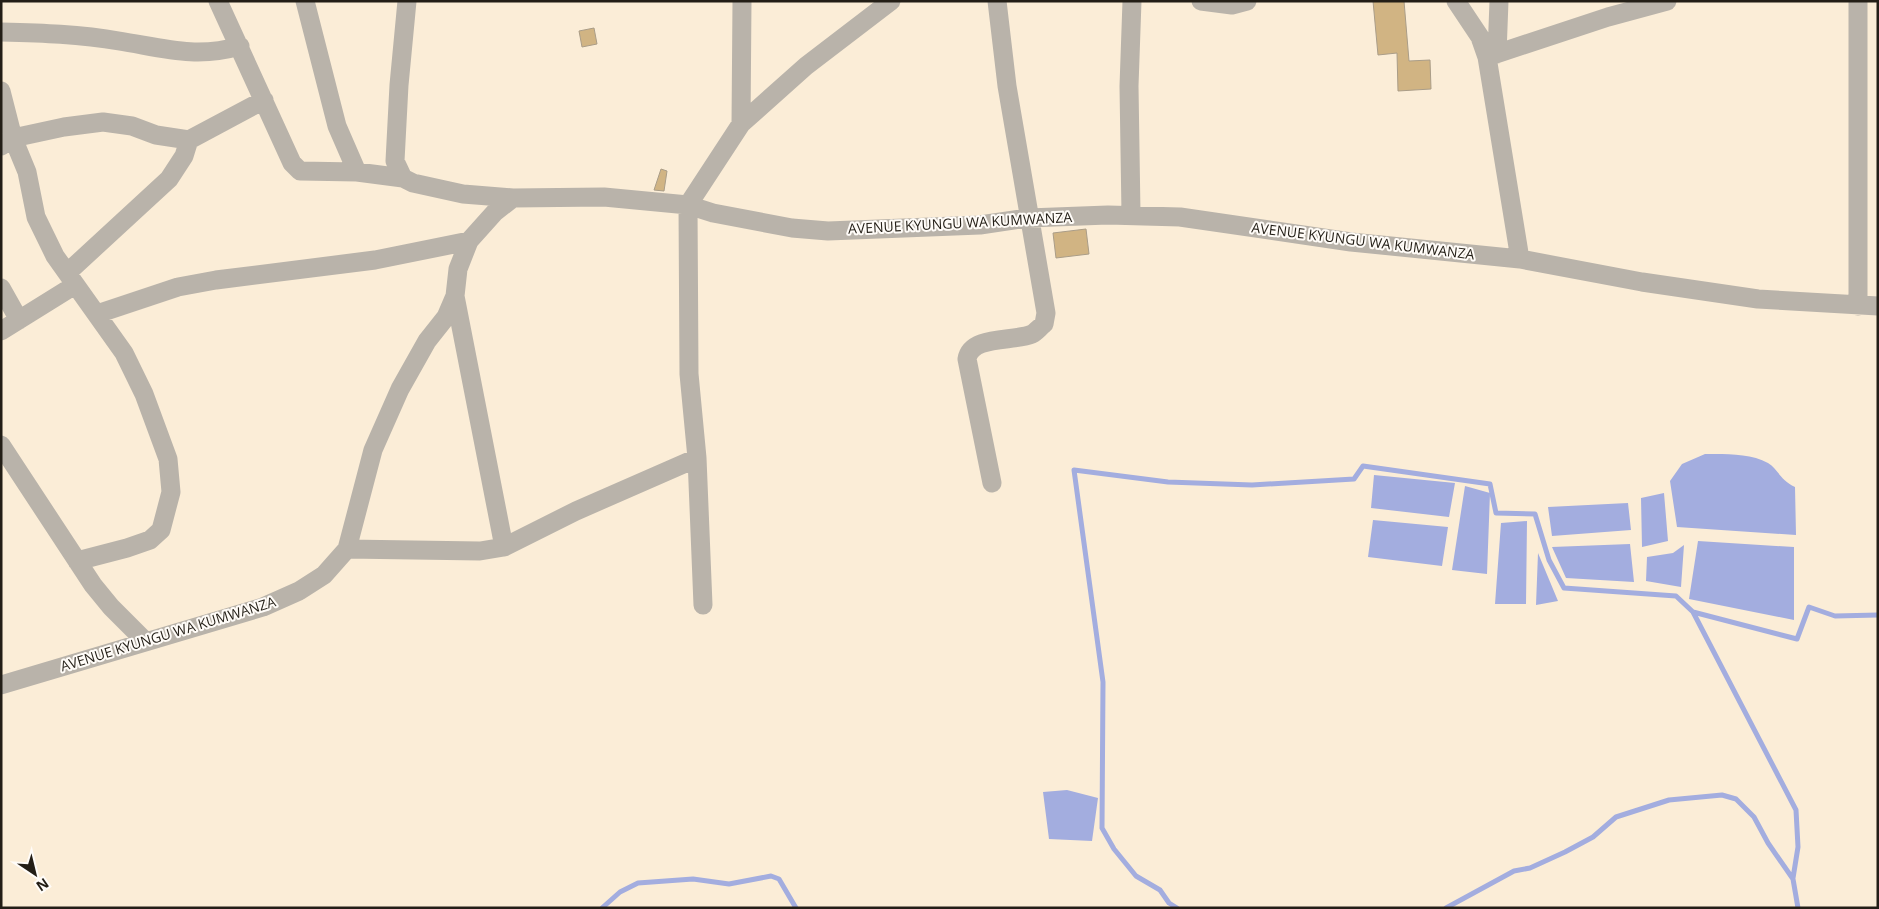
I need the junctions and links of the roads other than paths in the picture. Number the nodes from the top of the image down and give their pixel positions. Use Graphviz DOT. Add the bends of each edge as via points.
graph roads {
  1 [pos="218,1"];
  2 [pos="305,1"];
  3 [pos="407,1"];
  4 [pos="742,1"];
  5 [pos="891,1"];
  6 [pos="997,1"];
  7 [pos="1132,1"];
  8 [pos="1201,1"];
  9 [pos="1247,1"];
  10 [pos="1456,1"];
  11 [pos="1499,1"];
  12 [pos="1667,1"];
  13 [pos="1858,1"];
  14 [pos="1,32"];
  15 [pos="240,46"];
  16 [pos="1492,55"];
  17 [pos="1,91"];
  18 [pos="264,100"];
  19 [pos="741,124"];
  20 [pos="189,140"];
  21 [pos="7,142"];
  22 [pos="357,172"];
  23 [pos="403,178"];
  24 [pos="513,198"];
  25 [pos="688,205"];
  26 [pos="1131,214"];
  27 [pos="1028,218"];
  28 [pos="468,241"];
  29 [pos="1520,259"];
  30 [pos="71,279"];
  31 [pos="1,288"];
  32 [pos="455,296"];
  33 [pos="1858,306"];
  34 [pos="1878,306"];
  35 [pos="97,314"];
  36 [pos="19,320"];
  37 [pos="1,331"];
  38 [pos="1,445"];
  39 [pos="697,458"];
  40 [pos="992,483"];
  41 [pos="504,547"];
  42 [pos="347,549"];
  43 [pos="77,561"];
  44 [pos="703,605"];
  45 [pos="146,641"];
  46 [pos="1,685"];
  1 -- 15 [label="street"];
  2 -- 22 [label="street" via="337,126"];
  3 -- 23 [label="street" via="396,161"];
  4 -- 19 [label="street"];
  5 -- 19 [label="street" via="806,66"];
  6 -- 27 [label="street"];
  7 -- 26 [label="street" via="1129,86"];
  8 -- 9 [label="street" via="1232,5"];
  10 -- 16 [label="street"];
  11 -- 16 [label="street"];
  12 -- 16 [label="street"];
  13 -- 33 [label="street"];
  14 -- 15 [label="street" via="58,33 191,53 219,52"];
  15 -- 18 [label="street"];
  16 -- 29 [label="street"];
  17 -- 21 [label="street"];
  18 -- 20 [label="street"];
  18 -- 22 [label="street" via="292,162 300,171"];
  19 -- 25 [label="street"];
  20 -- 21 [label="street" via="103,122 64,127"];
  20 -- 30 [label="street" via="184,156 169,179"];
  21 -- 30 [label="street" via="26,172 36,217 55,256"];
  22 -- 23 [label="street"];
  23 -- 24 [label="street" via="462,194"];
  24 -- 25 [label="street, AVENUE KYUNGU WA KUMWANZA" via="604,197"];
  24 -- 28 [label="street, AVENUE KYUNGU WA KUMWANZA"];
  25 -- 27 [label="street, AVENUE KYUNGU WA KUMWANZA" via="792,228 828,231 980,225"];
  25 -- 39 [label="street" via="689,374"];
  26 -- 27 [label="street, AVENUE KYUNGU WA KUMWANZA"];
  26 -- 29 [label="street, AVENUE KYUNGU WA KUMWANZA" via="1180,217 1351,242"];
  27 -- 40 [label="street" via="1046,313 1044,324 1032,334 971,348 967,359"];
  28 -- 32 [label="street, AVENUE KYUNGU WA KUMWANZA" via="458,269"];
  28 -- 35 [label="street" via="375,260 188,285"];
  29 -- 33 [label="street, AVENUE KYUNGU WA KUMWANZA" via="1642,282 1758,298"];
  30 -- 35 [label="street"];
  30 -- 36 [label="street"];
  31 -- 36 [label="street"];
  32 -- 41 [label="street"];
  32 -- 42 [label="street, AVENUE KYUNGU WA KUMWANZA" via="446,317 427,341 400,389 373,450"];
  33 -- 34 [label="street, AVENUE KYUNGU WA KUMWANZA"];
  35 -- 43 [label="street" via="124,353 144,394 168,459 171,492 161,530 150,540"];
  36 -- 37 [label="street"];
  38 -- 43 [label="street"];
  39 -- 41 [label="street" via="576,511"];
  39 -- 44 [label="street"];
  41 -- 42 [label="street" via="480,551"];
  42 -- 45 [label="street, AVENUE KYUNGU WA KUMWANZA" via="324,576 263,608"];
  43 -- 45 [label="street" via="111,607"];
  45 -- 46 [label="street, AVENUE KYUNGU WA KUMWANZA"];
}
